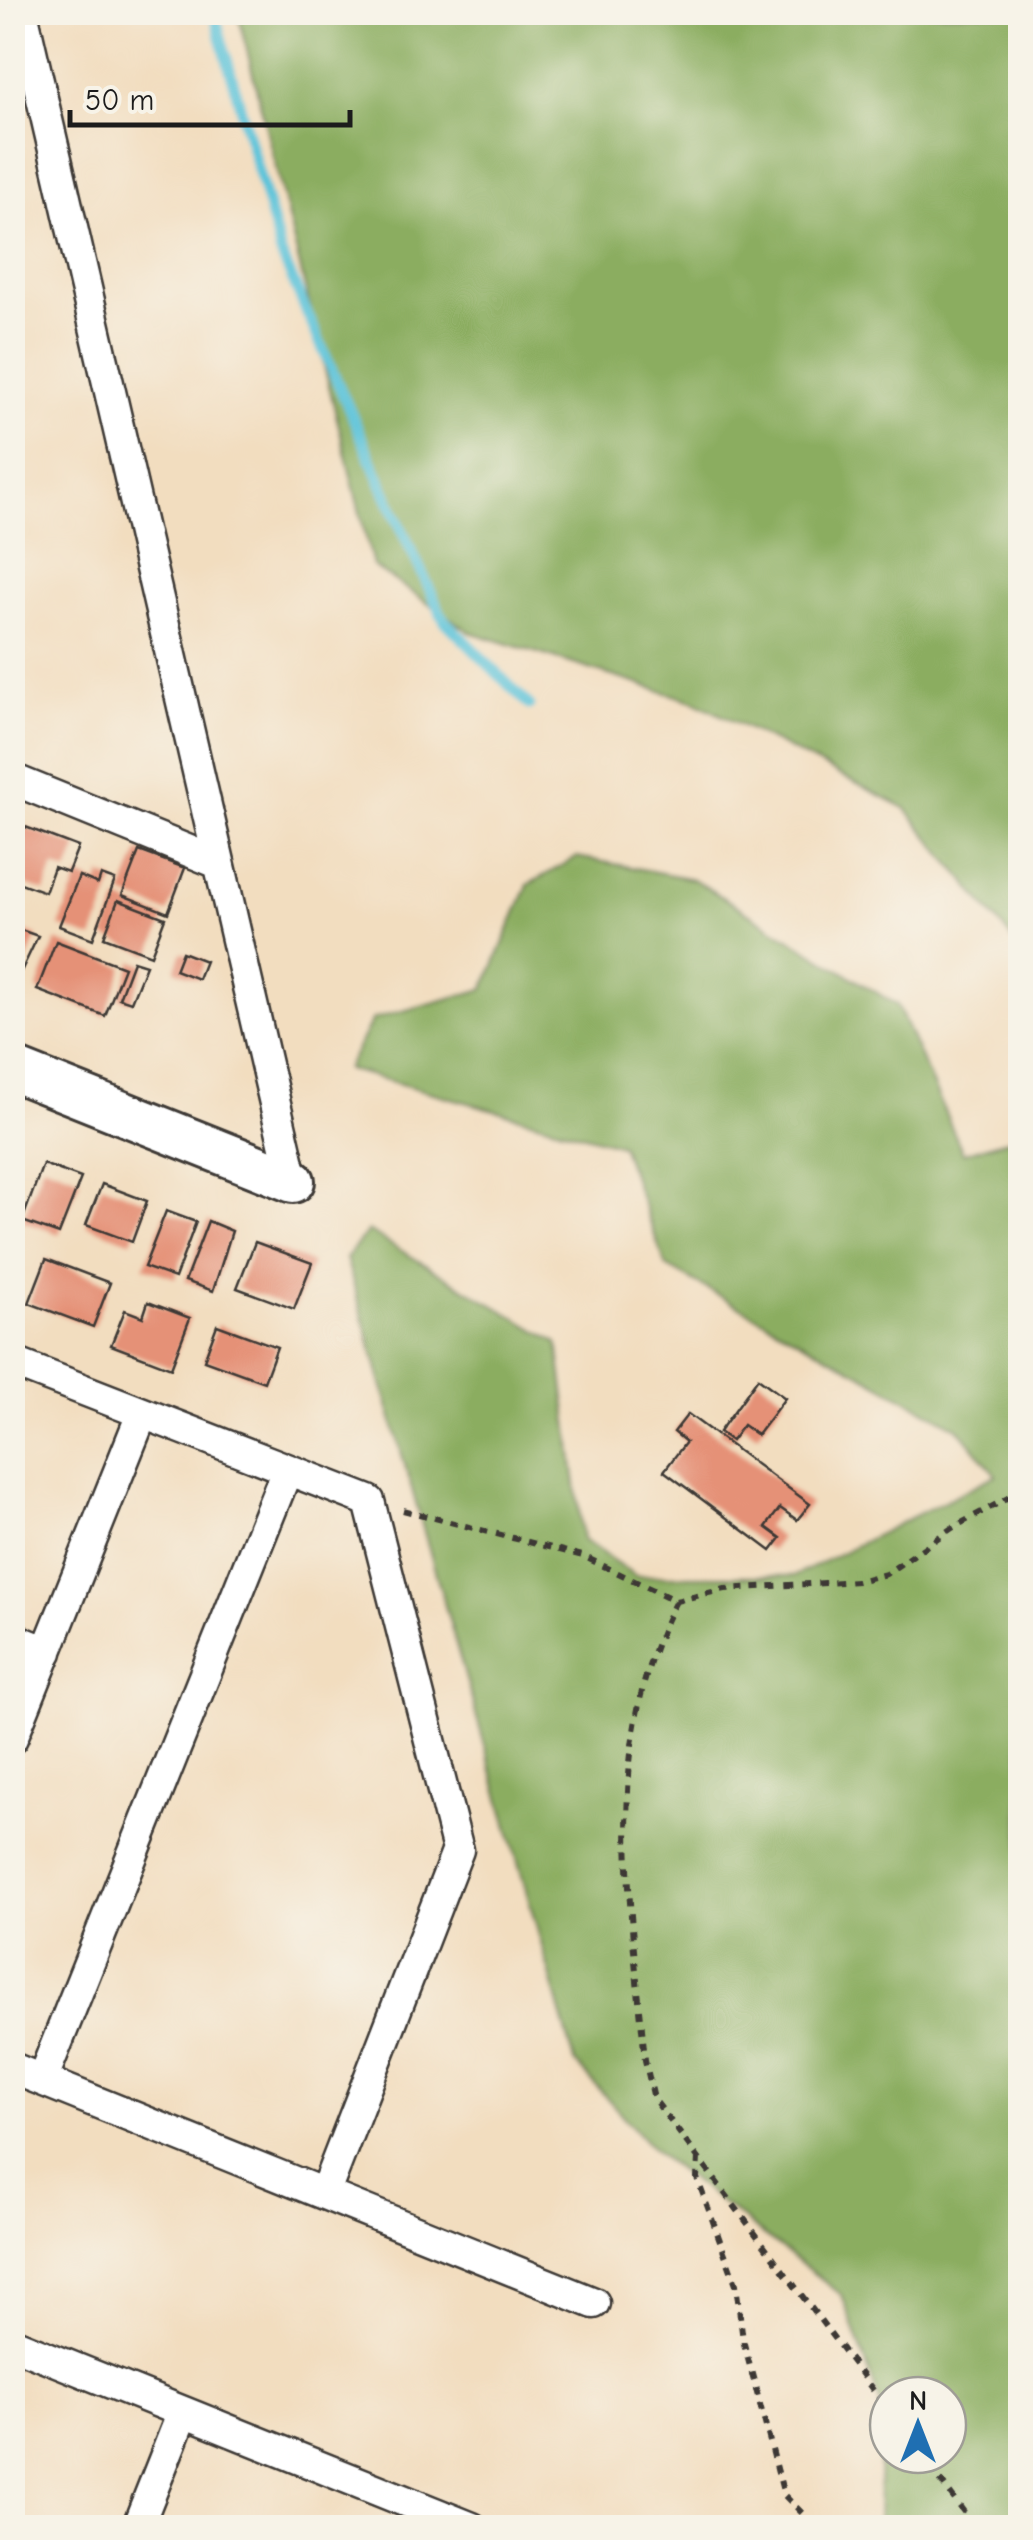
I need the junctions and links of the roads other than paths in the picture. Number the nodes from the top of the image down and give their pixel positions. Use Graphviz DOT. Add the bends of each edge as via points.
graph roads {
  1 [pos="22,12"];
  2 [pos="12,778"];
  3 [pos="216,862"];
  4 [pos="12,1069"];
  5 [pos="293,1181"];
  6 [pos="12,1362"];
  7 [pos="142,1414"];
  8 [pos="287,1470"];
  9 [pos="12,1638"];
  10 [pos="47,1652"];
  11 [pos="12,1738"];
  12 [pos="12,2068"];
  13 [pos="42,2080"];
  14 [pos="324,2192"];
  15 [pos="594,2303"];
  16 [pos="12,2343"];
  17 [pos="183,2412"];
  18 [pos="137,2528"];
  19 [pos="472,2528"];
  1 -- 3 [label="street"];
  2 -- 3 [label="street"];
  3 -- 5 [label="street"];
  4 -- 5 [label="street"];
  6 -- 7 [label="street"];
  7 -- 8 [label="street"];
  7 -- 10 [label="street"];
  8 -- 13 [label="street"];
  8 -- 14 [label="street" via="369,1501 458,1850"];
  9 -- 10 [label="street"];
  10 -- 11 [label="street"];
  12 -- 13 [label="street"];
  13 -- 14 [label="street"];
  14 -- 15 [label="street"];
  16 -- 17 [label="street"];
  17 -- 18 [label="street"];
  17 -- 19 [label="street"];
}
